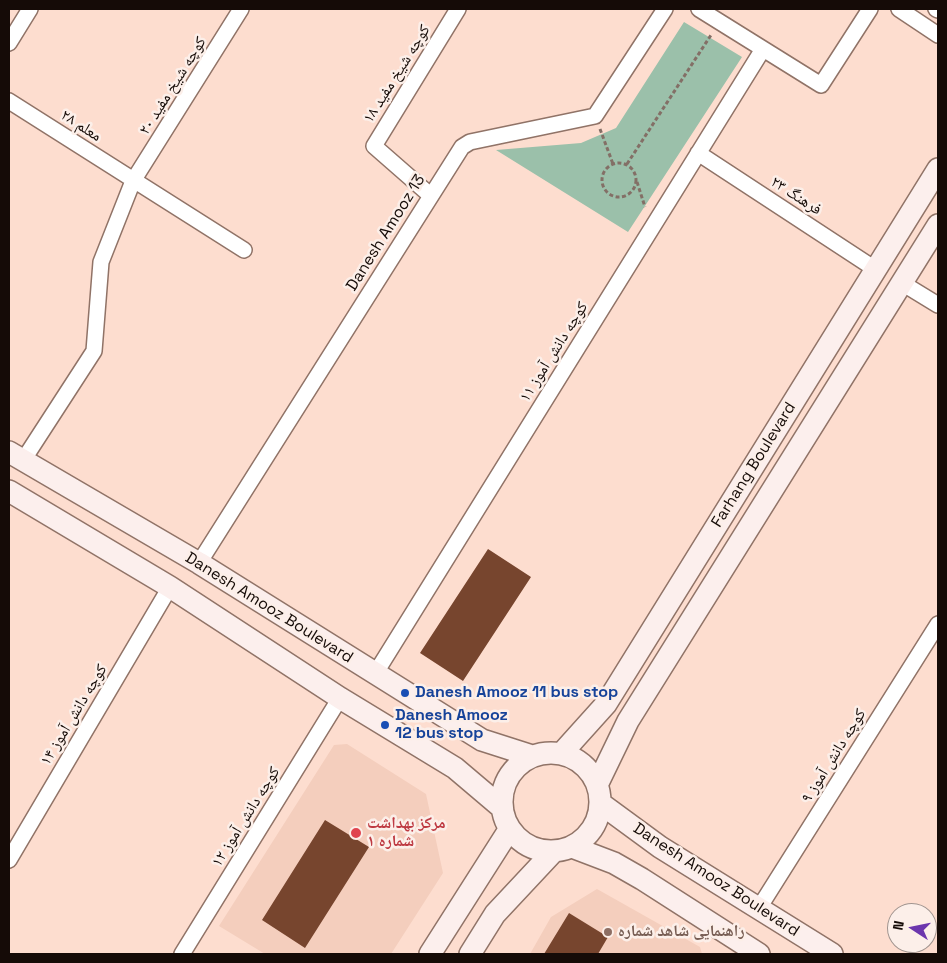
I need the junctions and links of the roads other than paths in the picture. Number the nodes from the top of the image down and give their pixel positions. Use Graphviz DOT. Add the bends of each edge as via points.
graph roads {
  1 [pos="30,9"];
  2 [pos="241,9"];
  3 [pos="458,9"];
  4 [pos="665,9"];
  5 [pos="699,9"];
  6 [pos="870,9"];
  7 [pos="898,9"];
  8 [pos="938,35"];
  9 [pos="9,43"];
  10 [pos="763,49"];
  11 [pos="9,101"];
  12 [pos="698,153"];
  13 [pos="938,169"];
  14 [pos="133,181"];
  15 [pos="430,195"];
  16 [pos="938,225"];
  17 [pos="244,250"];
  18 [pos="875,269"];
  19 [pos="902,283"];
  20 [pos="938,305"];
  21 [pos="799,392"];
  22 [pos="825,408"];
  23 [pos="16,455"];
  24 [pos="9,491"];
  25 [pos="199,563"];
  26 [pos="170,587"];
  27 [pos="938,624"];
  28 [pos="375,674"];
  29 [pos="340,698"];
  30 [pos="561,754"];
  31 [pos="532,756"];
  32 [pos="598,794"];
  33 [pos="501,806"];
  34 [pos="510,830"];
  35 [pos="562,849"];
  36 [pos="9,860"];
  37 [pos="759,908"];
  38 [pos="182,954"];
  39 [pos="430,954"];
  40 [pos="470,954"];
  41 [pos="759,954"];
  42 [pos="832,954"];
  1 -- 9 [label="street"];
  2 -- 14 [label="street, کوچه شیخ مفید ۲۰"];
  3 -- 15 [label="street, کوچه شیخ مفید ۱۸" via="374,146"];
  4 -- 15 [label="street, Danesh Amooz 13" via="595,116 470,142 462,147"];
  5 -- 10 [label="street"];
  6 -- 10 [label="street" via="821,85"];
  7 -- 8 [label="street"];
  10 -- 12 [label="street, کوچه دانش آموز ۱۱"];
  11 -- 14 [label="street, معلم ۲۸"];
  12 -- 18 [label="street, فرهنگ ۲۳"];
  12 -- 28 [label="street, کوچه دانش آموز ۱۱"];
  13 -- 18 [label="main road, Farhang Boulevard"];
  14 -- 17 [label="street, معلم ۲۸"];
  14 -- 23 [label="street, کوچه شیخ مفید ۲۰" via="101,262 94,350"];
  15 -- 25 [label="street, Danesh Amooz 13"];
  16 -- 19 [label="main road, Farhang Boulevard"];
  18 -- 21 [label="main road, Farhang Boulevard"];
  19 -- 20 [label="street"];
  19 -- 22 [label="main road, Farhang Boulevard"];
  21 -- 22 [label="main road"];
  21 -- 30 [label="main road, Farhang Boulevard" via="606,704"];
  22 -- 32 [label="main road, Farhang Boulevard" via="628,721"];
  23 -- 25 [label="main road, Danesh Amooz Boulevard"];
  24 -- 26 [label="main road"];
  25 -- 28 [label="main road, Danesh Amooz Boulevard"];
  26 -- 29 [label="main road"];
  26 -- 36 [label="street, کوچه دانش آموز ۱۴"];
  27 -- 37 [label="street, کوچه دانش آموز ۹"];
  28 -- 31 [label="main road, Danesh Amooz Boulevard" via="482,740"];
  29 -- 33 [label="main road" via="455,768"];
  29 -- 38 [label="street, کوچه دانش آموز ۱۲"];
  30 -- 31 [label="main road"];
  30 -- 32 [label="main road" via="589,770"];
  31 -- 33 [label="main road" via="518,764 503,786"];
  32 -- 35 [label="main road" via="596,822 584,839"];
  32 -- 37 [label="main road, Danesh Amooz Boulevard" via="660,848"];
  33 -- 34 [label="main road"];
  34 -- 35 [label="main road" via="528,846"];
  34 -- 39 [label="main road"];
  35 -- 40 [label="main road" via="495,914"];
  35 -- 41 [label="main road" via="614,863"];
  37 -- 42 [label="main road, Danesh Amooz Boulevard"];
}
